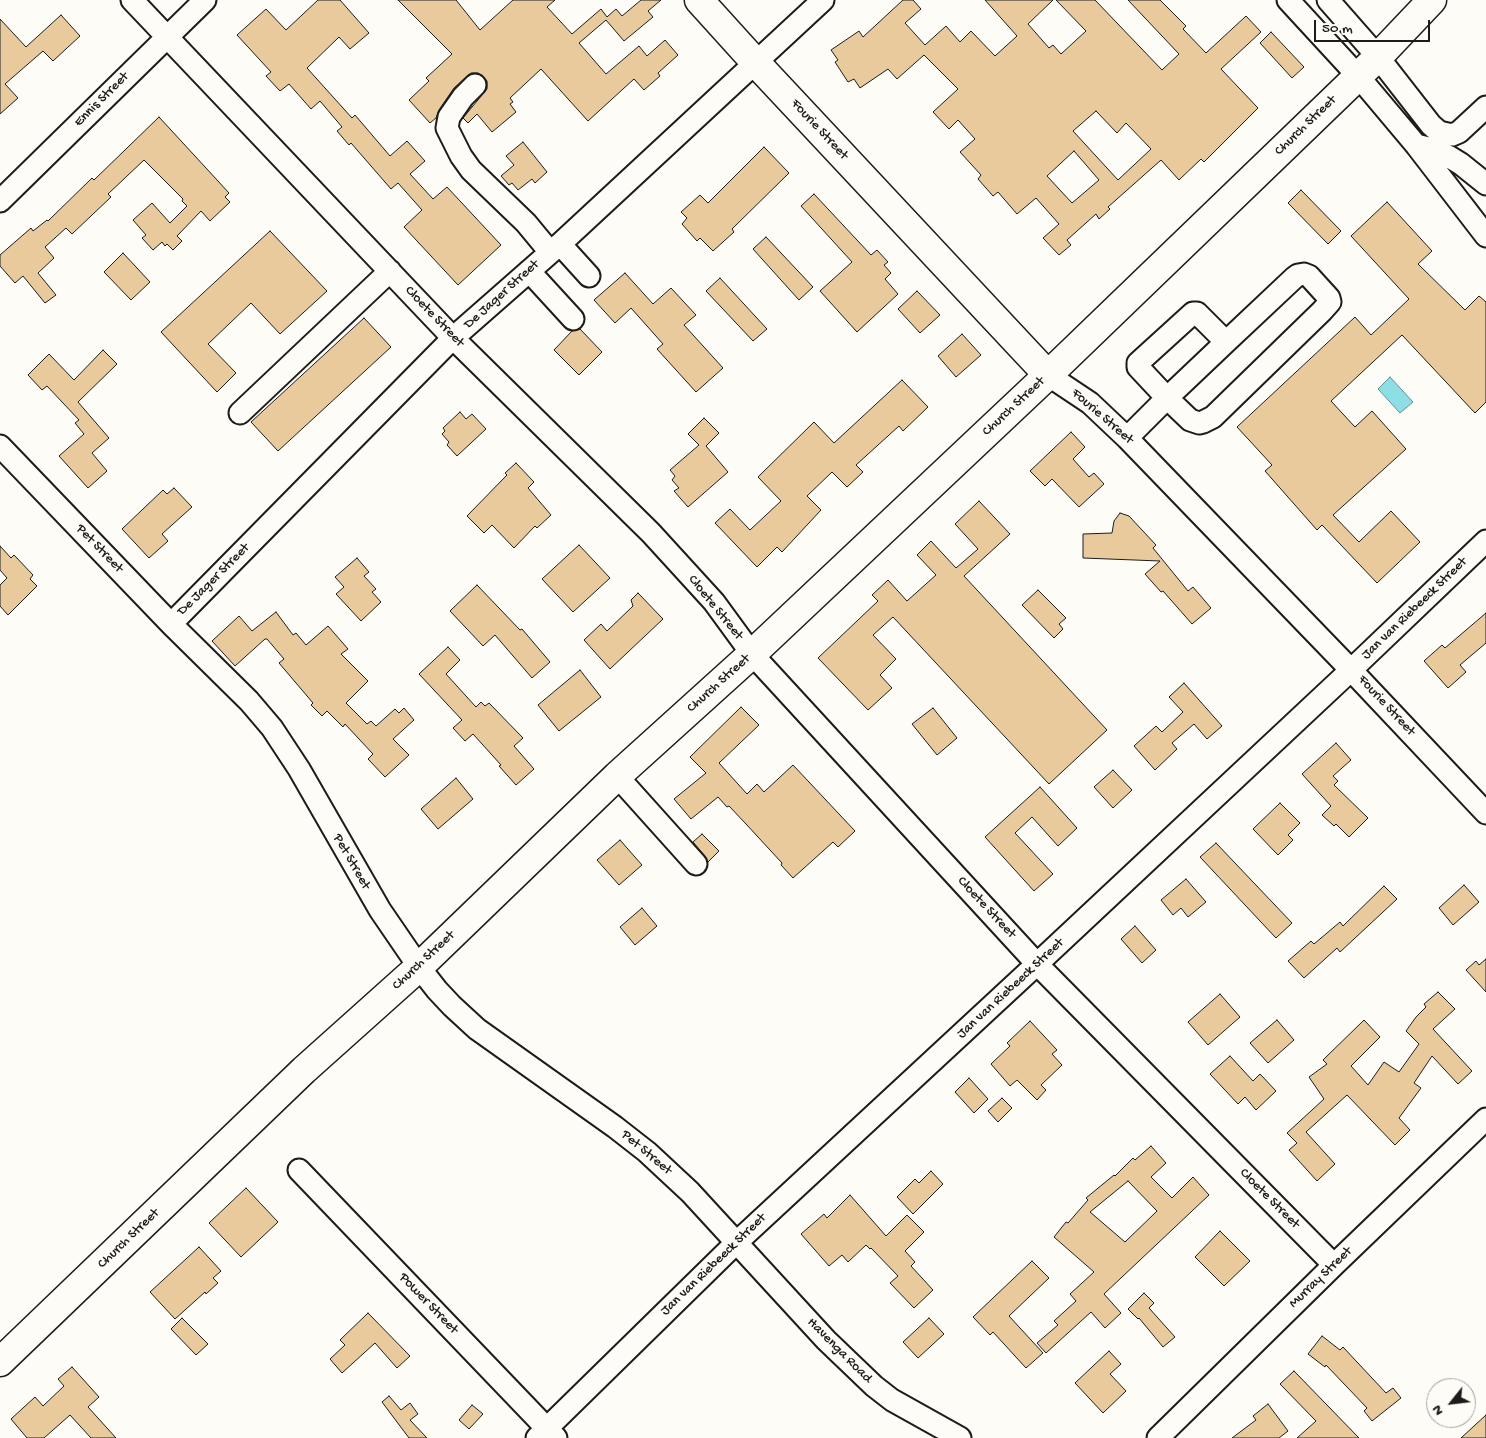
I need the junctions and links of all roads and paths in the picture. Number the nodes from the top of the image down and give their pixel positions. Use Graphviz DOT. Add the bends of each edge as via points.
graph roads {
  1 [pos="132,0"];
  2 [pos="205,0"];
  3 [pos="699,0"];
  4 [pos="823,0"];
  5 [pos="1288,0"];
  6 [pos="1328,0"];
  7 [pos="1427,2"];
  8 [pos="166,36"];
  9 [pos="1378,57"];
  10 [pos="756,63"];
  11 [pos="1358,76"];
  12 [pos="475,85"];
  13 [pos="1485,111"];
  14 [pos="1416,145"];
  15 [pos="1486,184"];
  16 [pos="0,201"];
  17 [pos="1486,236"];
  18 [pos="555,248"];
  19 [pos="390,271"];
  20 [pos="528,271"];
  21 [pos="588,276"];
  22 [pos="574,319"];
  23 [pos="453,338"];
  24 [pos="1226,342"];
  25 [pos="1048,374"];
  26 [pos="1167,398"];
  27 [pos="240,413"];
  28 [pos="1128,438"];
  29 [pos="0,446"];
  30 [pos="1482,554"];
  31 [pos="171,624"];
  32 [pos="752,654"];
  33 [pos="1351,670"];
  34 [pos="617,776"];
  35 [pos="1486,813"];
  36 [pos="696,864"];
  37 [pos="1037,964"];
  38 [pos="419,967"];
  39 [pos="1486,1119"];
  40 [pos="299,1170"];
  41 [pos="736,1242"];
  42 [pos="1334,1265"];
  43 [pos="0,1362"];
  44 [pos="547,1435"];
  45 [pos="960,1438"];
  46 [pos="1158,1438"];
  1 -- 8 [label="street, Cloete Street"];
  2 -- 8 [label="street, Ennis Street"];
  3 -- 10 [label="highway, Fourie Street"];
  4 -- 10 [label="street, De Jager Street"];
  5 -- 11 [label="street"];
  6 -- 9 [label="street"];
  7 -- 9 [label="highway, Church Street"];
  8 -- 16 [label="street, Ennis Street"];
  8 -- 19 [label="street, Cloete Street"];
  9 -- 11 [label="highway, Church Street"];
  9 -- 13 [label="street" via="1439,132 1452,135 1459,132"];
  10 -- 18 [label="street, De Jager Street"];
  10 -- 25 [label="highway, Fourie Street"];
  11 -- 14 [label="street"];
  11 -- 25 [label="highway, Church Street"];
  12 -- 18 [label="street" via="458,104 447,128 471,170"];
  14 -- 15 [label="street" via="1448,156"];
  14 -- 17 [label="street"];
  18 -- 20 [label="street, De Jager Street"];
  18 -- 21 [label="street"];
  19 -- 23 [label="street, Cloete Street"];
  19 -- 27 [label="street"];
  20 -- 22 [label="street"];
  20 -- 23 [label="street, De Jager Street"];
  23 -- 31 [label="street, De Jager Street"];
  23 -- 32 [label="street, Cloete Street" via="651,533 714,602"];
  24 -- 26 [label="street"];
  24 -- 26 [label="street" via="1197,313 1193,313 1138,363 1139,371"];
  24 -- 26 [label="street" via="1298,275 1309,276 1330,298 1322,311 1208,420 1194,422"];
  25 -- 28 [label="street, Fourie Street" via="1090,403"];
  25 -- 32 [label="highway, Church Street"];
  26 -- 28 [label="street"];
  28 -- 33 [label="street, Fourie Street"];
  29 -- 31 [label="street, Pet Street"];
  30 -- 33 [label="street, Jan van Riebeeck Street"];
  31 -- 38 [label="street, Pet Street" via="272,728 380,910"];
  32 -- 34 [label="highway, Church Street"];
  32 -- 37 [label="street, Cloete Street"];
  33 -- 35 [label="street, Fourie Street"];
  33 -- 37 [label="street, Jan van Riebeeck Street"];
  34 -- 36 [label="street"];
  34 -- 38 [label="highway, Church Street"];
  37 -- 41 [label="street, Jan van Riebeeck Street"];
  37 -- 42 [label="street, Cloete Street"];
  38 -- 41 [label="street, Pet Street" via="437,990 477,1029 647,1152"];
  38 -- 43 [label="highway, Church Street" via="304,1070"];
  39 -- 42 [label="street, Murray Street"];
  40 -- 44 [label="street, Power Street"];
  41 -- 44 [label="street, Jan van Riebeeck Street"];
  41 -- 45 [label="street, Havenga Road" via="826,1340 874,1386 892,1400"];
  42 -- 46 [label="street, Murray Street"];
}
